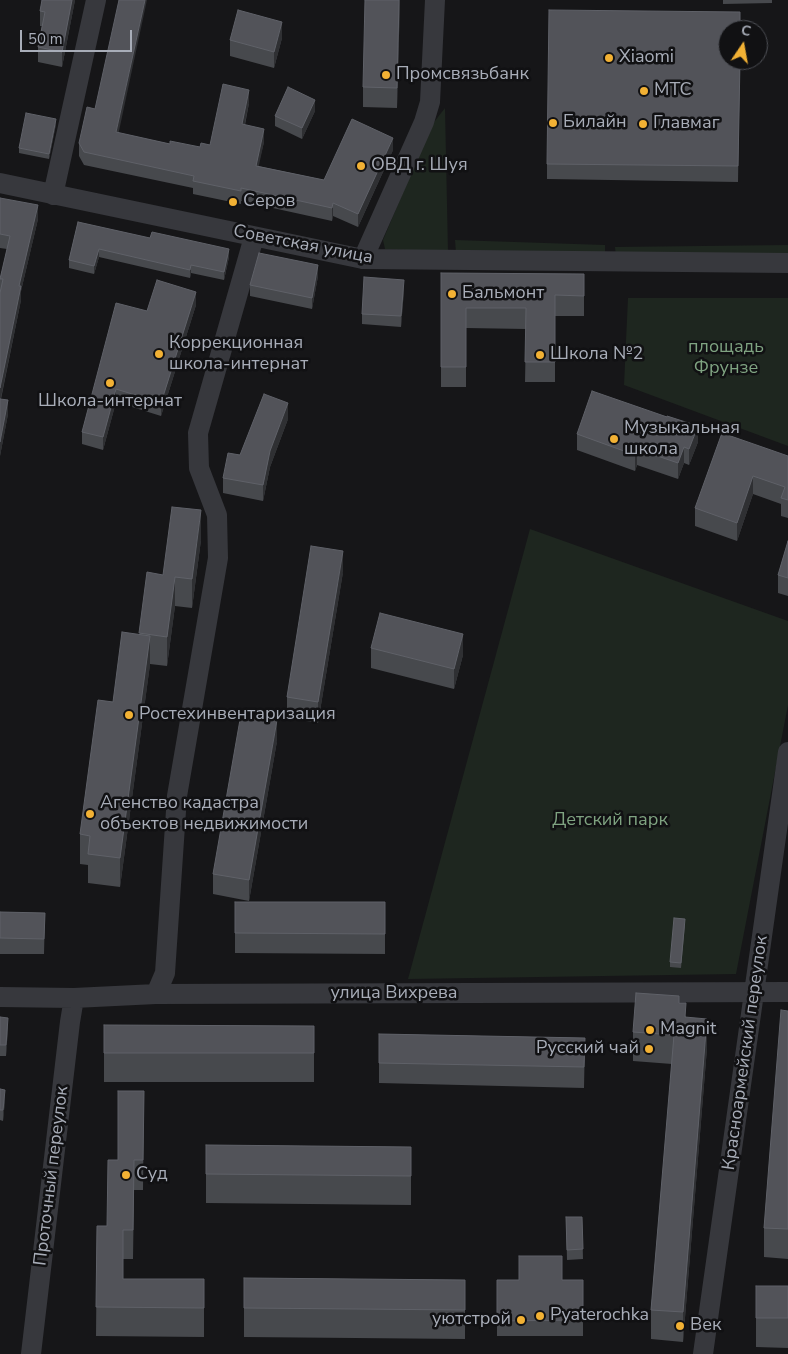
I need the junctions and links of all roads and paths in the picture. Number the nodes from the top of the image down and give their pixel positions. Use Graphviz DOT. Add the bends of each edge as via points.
graph roads {
  1 [pos="96,0"];
  2 [pos="435,0"];
  3 [pos="0,183"];
  4 [pos="54,194"];
  5 [pos="254,236"];
  6 [pos="363,259"];
  7 [pos="788,263"];
  8 [pos="788,752"];
  9 [pos="788,992"];
  10 [pos="754,993"];
  11 [pos="156,994"];
  12 [pos="0,997"];
  13 [pos="74,998"];
  14 [pos="31,1354"];
  15 [pos="703,1354"];
  1 -- 4 [label="street"];
  2 -- 6 [label="street" via="430,102"];
  3 -- 4 [label="street, Советская улица"];
  4 -- 5 [label="street, Советская улица"];
  5 -- 6 [label="street, Советская улица"];
  5 -- 11 [label="street" via="198,433 199,468 217,515 218,558 177,796 165,973"];
  6 -- 7 [label="street, Советская улица"];
  8 -- 10 [label="street, Красноармейский переулок"];
  9 -- 10 [label="street, улица Вихрева"];
  10 -- 11 [label="street, улица Вихрева"];
  10 -- 15 [label="street, Красноармейский переулок"];
  11 -- 13 [label="street, улица Вихрева"];
  12 -- 13 [label="street, улица Вихрева"];
  13 -- 14 [label="street, Проточный переулок"];
}
